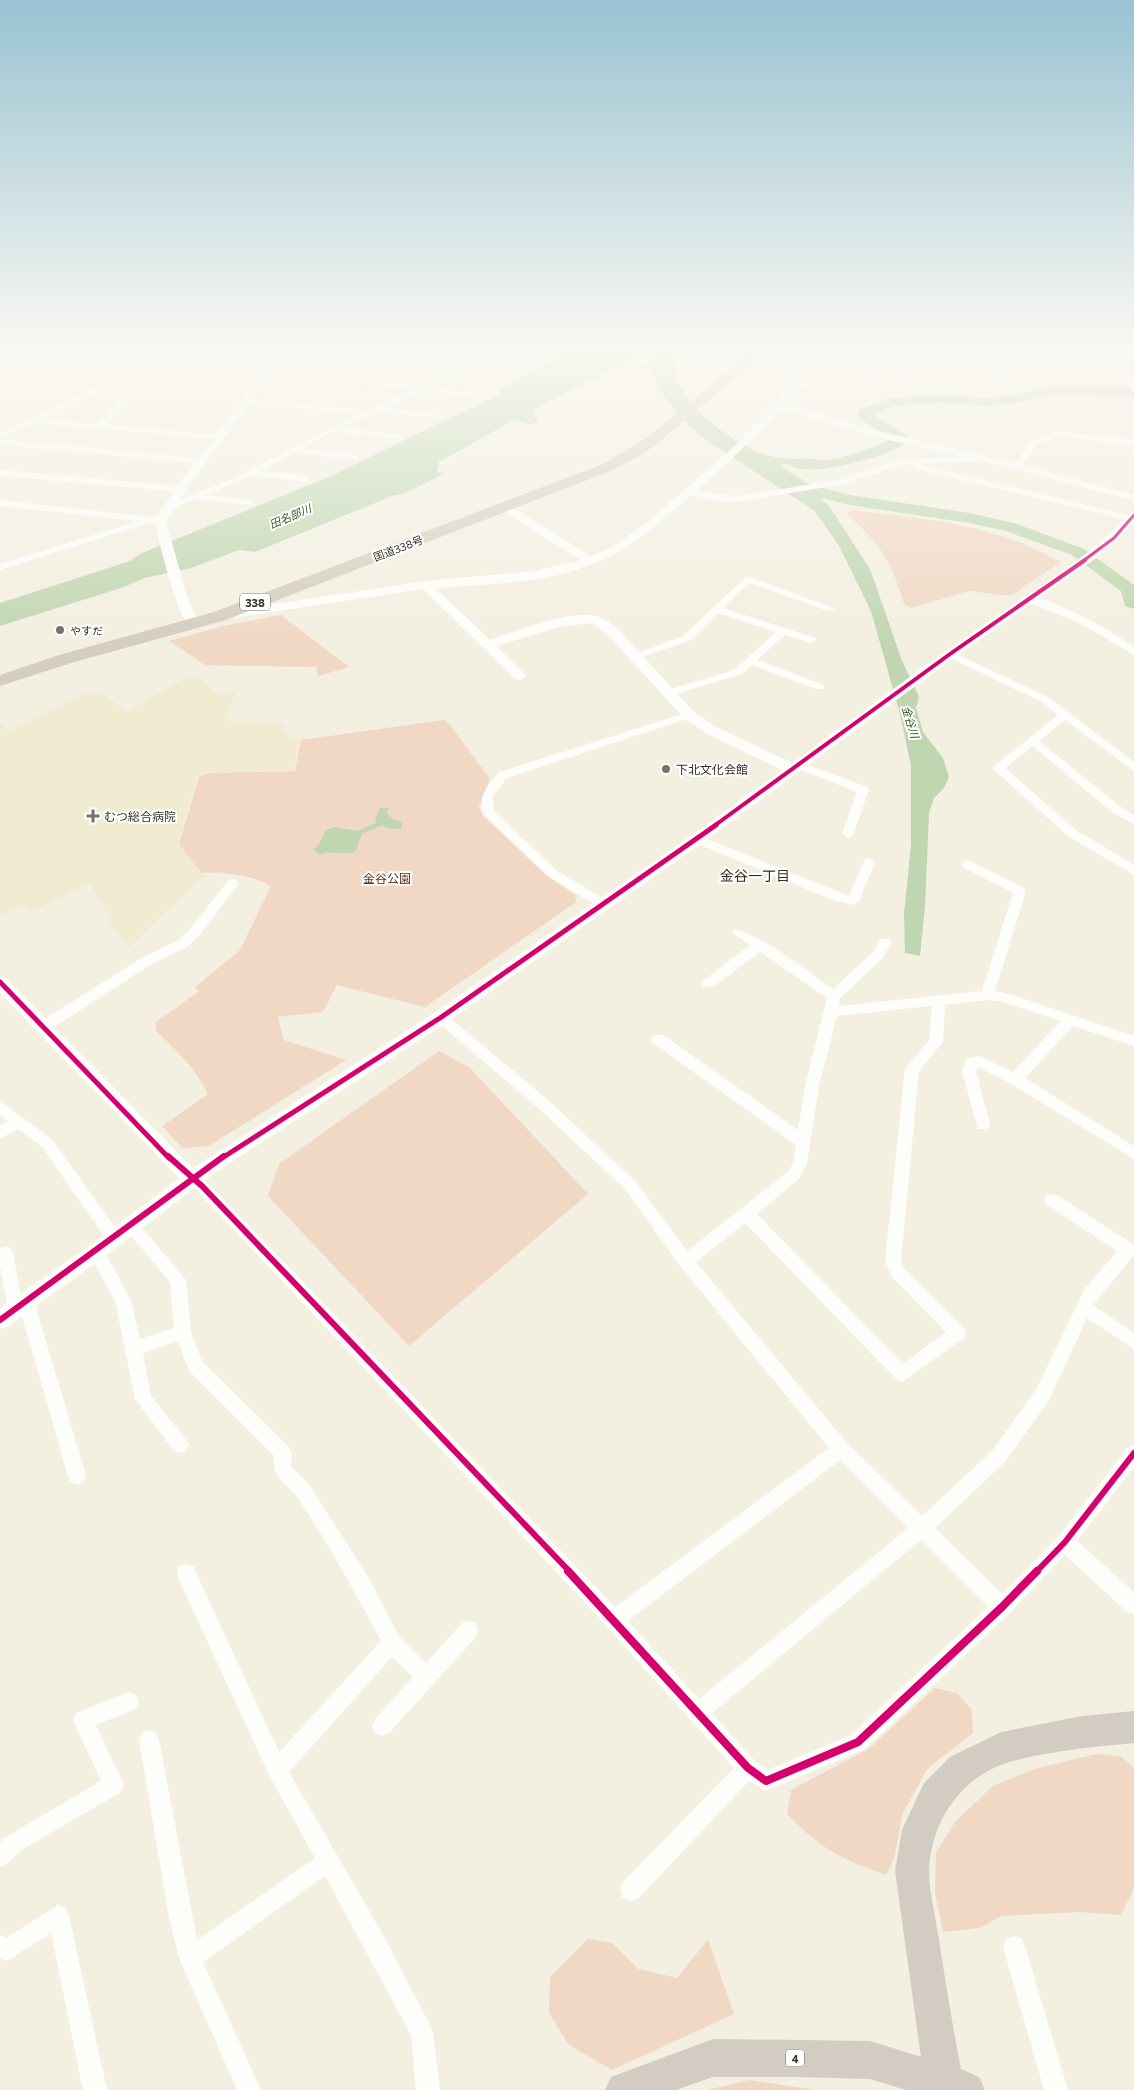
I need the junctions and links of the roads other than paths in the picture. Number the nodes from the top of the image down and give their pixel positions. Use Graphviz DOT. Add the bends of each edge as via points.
graph roads {
  1 [pos="48,447"];
  2 [pos="213,447"];
  3 [pos="299,447"];
  4 [pos="643,447"];
  5 [pos="740,447"];
  6 [pos="930,447"];
  7 [pos="1031,447"];
  8 [pos="292,450"];
  9 [pos="354,458"];
  10 [pos="984,459"];
  11 [pos="203,461"];
  12 [pos="900,462"];
  13 [pos="1017,466"];
  14 [pos="0,473"];
  15 [pos="250,473"];
  16 [pos="305,480"];
  17 [pos="180,489"];
  18 [pos="687,493"];
  19 [pos="195,496"];
  20 [pos="1134,498"];
  21 [pos="0,503"];
  22 [pos="251,503"];
  23 [pos="171,506"];
  24 [pos="505,506"];
  25 [pos="1133,517"];
  26 [pos="156,520"];
  27 [pos="590,561"];
  28 [pos="0,567"];
  29 [pos="425,585"];
  30 [pos="1028,599"];
  31 [pos="716,608"];
  32 [pos="832,609"];
  33 [pos="220,616"];
  34 [pos="193,625"];
  35 [pos="783,631"];
  36 [pos="811,640"];
  37 [pos="488,645"];
  38 [pos="1134,652"];
  39 [pos="950,654"];
  40 [pos="635,656"];
  41 [pos="751,662"];
  42 [pos="520,676"];
  43 [pos="0,680"];
  44 [pos="820,686"];
  45 [pos="668,693"];
  46 [pos="1066,714"];
  47 [pos="689,715"];
  48 [pos="1032,740"];
  49 [pos="1134,754"];
  50 [pos="1123,758"];
  51 [pos="796,767"];
  52 [pos="1134,767"];
  53 [pos="1134,820"];
  54 [pos="848,834"];
  55 [pos="697,839"];
  56 [pos="869,862"];
  57 [pos="967,864"];
  58 [pos="1134,871"];
  59 [pos="233,883"];
  60 [pos="602,904"];
  61 [pos="738,933"];
  62 [pos="885,942"];
  63 [pos="760,945"];
  64 [pos="0,982"];
  65 [pos="708,984"];
  66 [pos="987,995"];
  67 [pos="834,996"];
  68 [pos="939,998"];
  69 [pos="831,1012"];
  70 [pos="440,1018"];
  71 [pos="1070,1020"];
  72 [pos="42,1028"];
  73 [pos="658,1039"];
  74 [pos="1134,1041"];
  75 [pos="1015,1078"];
  76 [pos="0,1107"];
  77 [pos="19,1121"];
  78 [pos="983,1125"];
  79 [pos="0,1133"];
  80 [pos="803,1142"];
  81 [pos="1134,1153"];
  82 [pos="192,1178"];
  83 [pos="1052,1200"];
  84 [pos="747,1214"];
  85 [pos="131,1225"];
  86 [pos="114,1238"];
  87 [pos="96,1252"];
  88 [pos="0,1256"];
  89 [pos="686,1261"];
  90 [pos="21,1304"];
  91 [pos="1084,1306"];
  92 [pos="0,1320"];
  93 [pos="183,1332"];
  94 [pos="1134,1342"];
  95 [pos="134,1349"];
  96 [pos="180,1445"];
  97 [pos="841,1448"];
  98 [pos="1134,1453"];
  99 [pos="77,1476"];
  100 [pos="922,1528"];
  101 [pos="1065,1542"];
  102 [pos="186,1573"];
  103 [pos="1134,1605"];
  104 [pos="1002,1607"];
  105 [pos="613,1620"];
  106 [pos="469,1630"];
  107 [pos="392,1643"];
  108 [pos="427,1677"];
  109 [pos="129,1702"];
  110 [pos="699,1711"];
  111 [pos="382,1726"];
  112 [pos="1134,1727"];
  113 [pos="150,1740"];
  114 [pos="748,1768"];
  115 [pos="277,1770"];
  116 [pos="0,1857"];
  117 [pos="329,1861"];
  118 [pos="631,1890"];
  119 [pos="1014,1946"];
  120 [pos="2,1952"];
  121 [pos="190,1958"];
  122 [pos="955,2086"];
  123 [pos="95,2090"];
  124 [pos="249,2090"];
  125 [pos="428,2090"];
  126 [pos="624,2090"];
  127 [pos="1056,2090"];
  1 -- 11 [label="street"];
  2 -- 11 [label="street"];
  3 -- 8 [label="street"];
  4 -- 24 [label="highway, 国道338号 / 338" via="608,467"];
  5 -- 18 [label="street"];
  6 -- 10 [label="street"];
  7 -- 13 [label="street"];
  8 -- 9 [label="street"];
  8 -- 15 [label="street"];
  10 -- 12 [label="street"];
  10 -- 13 [label="street"];
  11 -- 17 [label="street"];
  12 -- 18 [label="street" via="852,479 777,492 722,499"];
  12 -- 25 [label="street"];
  13 -- 20 [label="street"];
  14 -- 17 [label="street"];
  15 -- 16 [label="street"];
  15 -- 19 [label="street"];
  17 -- 23 [label="street"];
  18 -- 27 [label="street" via="637,536"];
  19 -- 22 [label="street"];
  19 -- 23 [label="street"];
  21 -- 26 [label="street"];
  23 -- 26 [label="street"];
  24 -- 27 [label="street"];
  24 -- 33 [label="highway, 国道338号 / 338"];
  25 -- 30 [label="street" via="1114,538 1086,560"];
  26 -- 28 [label="street"];
  26 -- 34 [label="street"];
  27 -- 29 [label="street" via="526,575"];
  29 -- 33 [label="street"];
  29 -- 37 [label="street"];
  30 -- 38 [label="street" via="1095,626"];
  30 -- 39 [label="street"];
  31 -- 32 [label="street" via="748,580"];
  31 -- 35 [label="street"];
  31 -- 40 [label="street" via="682,641"];
  33 -- 34 [label="highway, 国道338号 / 338"];
  34 -- 43 [label="highway, 国道338号 / 338"];
  35 -- 36 [label="street"];
  35 -- 41 [label="street"];
  37 -- 40 [label="street" via="573,620 592,619 606,626"];
  37 -- 42 [label="street"];
  39 -- 46 [label="street" via="1044,699"];
  39 -- 51 [label="street"];
  40 -- 45 [label="street"];
  41 -- 44 [label="street"];
  41 -- 45 [label="street" via="738,672"];
  45 -- 47 [label="street"];
  46 -- 48 [label="street"];
  46 -- 50 [label="street"];
  47 -- 51 [label="street" via="711,730"];
  47 -- 60 [label="street" via="503,776 487,796 489,813 537,860"];
  48 -- 53 [label="street" via="1117,810"];
  48 -- 58 [label="street" via="998,768 1072,833"];
  49 -- 50 [label="street"];
  50 -- 52 [label="street"];
  51 -- 54 [label="street" via="863,790"];
  51 -- 55 [label="street"];
  55 -- 56 [label="street" via="853,901"];
  55 -- 60 [label="street"];
  57 -- 66 [label="street" via="1020,891"];
  59 -- 72 [label="street" via="182,944 148,960"];
  60 -- 70 [label="street"];
  61 -- 63 [label="street"];
  62 -- 67 [label="street" via="879,954"];
  63 -- 65 [label="street"];
  63 -- 67 [label="street"];
  64 -- 72 [label="street"];
  66 -- 68 [label="street"];
  66 -- 71 [label="street" via="1004,997"];
  67 -- 69 [label="street"];
  68 -- 69 [label="street"];
  68 -- 84 [label="street" via="936,1042 912,1068 893,1260 897,1271 958,1332 902,1374"];
  69 -- 80 [label="street" via="812,1086"];
  70 -- 82 [label="street"];
  70 -- 89 [label="street" via="542,1103 630,1185"];
  71 -- 74 [label="street"];
  71 -- 75 [label="street"];
  72 -- 82 [label="street" via="176,1166"];
  73 -- 80 [label="street"];
  75 -- 78 [label="street" via="980,1061 972,1062 969,1072"];
  75 -- 81 [label="street"];
  76 -- 77 [label="street"];
  77 -- 79 [label="street"];
  77 -- 86 [label="street" via="47,1143"];
  80 -- 84 [label="street" via="800,1163 794,1175"];
  82 -- 85 [label="street"];
  82 -- 105 [label="street"];
  83 -- 91 [label="street" via="1128,1250"];
  84 -- 89 [label="street"];
  85 -- 86 [label="street"];
  85 -- 93 [label="street" via="178,1280"];
  86 -- 87 [label="street"];
  87 -- 90 [label="street"];
  87 -- 95 [label="street" via="124,1300"];
  88 -- 90 [label="street" via="5,1253"];
  89 -- 97 [label="street"];
  90 -- 92 [label="street"];
  90 -- 99 [label="street"];
  91 -- 94 [label="street"];
  91 -- 100 [label="street" via="1043,1394 999,1456"];
  93 -- 95 [label="street"];
  93 -- 107 [label="street" via="195,1366 283,1453 282,1470 302,1489 360,1582"];
  95 -- 96 [label="street" via="144,1399"];
  97 -- 100 [label="street"];
  97 -- 105 [label="street"];
  98 -- 101 [label="street"];
  100 -- 104 [label="street"];
  100 -- 110 [label="street"];
  101 -- 103 [label="street"];
  101 -- 104 [label="street"];
  102 -- 115 [label="street"];
  104 -- 114 [label="street" via="858,1742 766,1781"];
  105 -- 110 [label="street"];
  106 -- 108 [label="street"];
  107 -- 108 [label="street"];
  107 -- 115 [label="street"];
  108 -- 111 [label="street"];
  109 -- 116 [label="street" via="83,1720 114,1785 13,1844"];
  110 -- 114 [label="street"];
  112 -- 122 [label="main road" via="1082,1732 1001,1748 962,1769 936,1795 920,1830 912,1871 929,1997"];
  113 -- 121 [label="street"];
  114 -- 118 [label="street"];
  115 -- 117 [label="street"];
  117 -- 121 [label="street"];
  117 -- 125 [label="street" via="422,2033"];
  119 -- 127 [label="street"];
  120 -- 123 [label="street" via="58,1916"];
  121 -- 124 [label="street"];
  122 -- 126 [label="main road, 4" via="870,2060 713,2058"];
}
